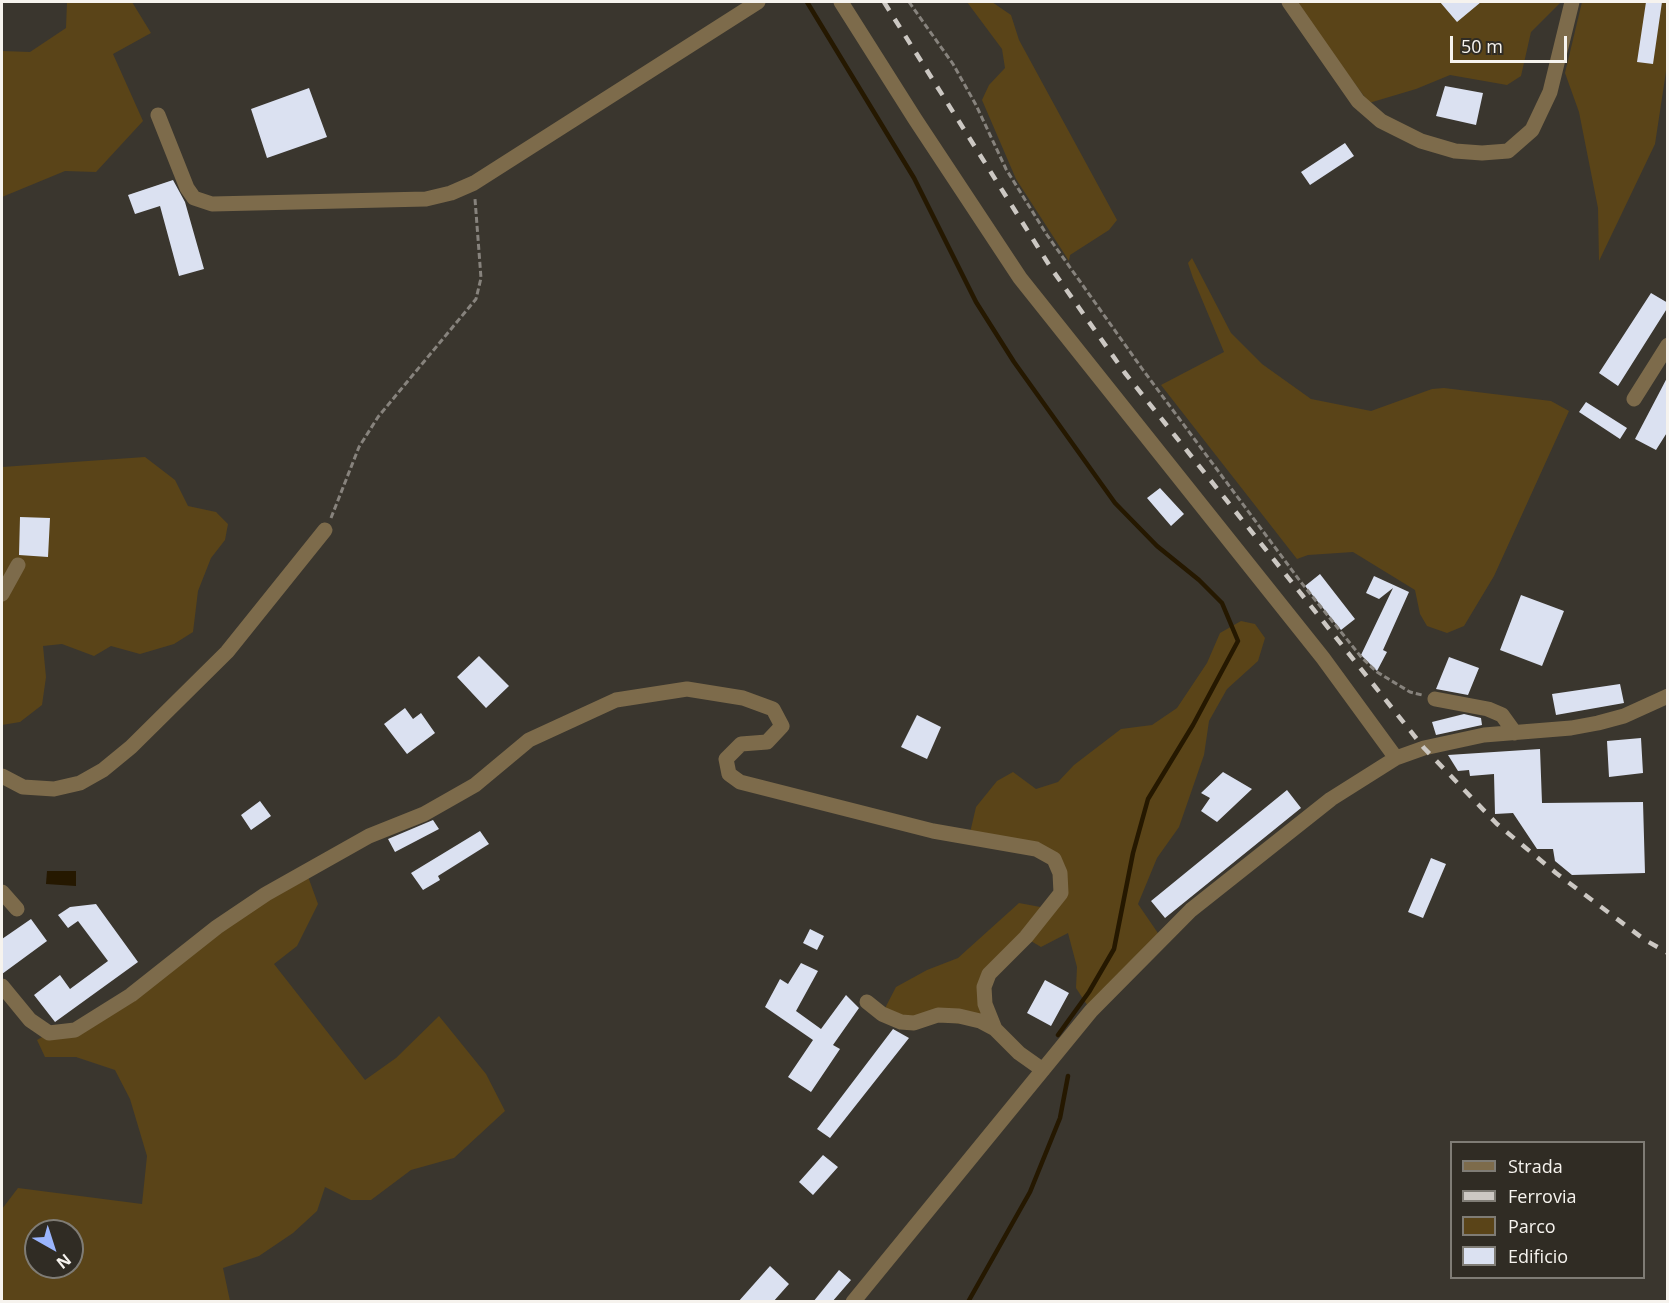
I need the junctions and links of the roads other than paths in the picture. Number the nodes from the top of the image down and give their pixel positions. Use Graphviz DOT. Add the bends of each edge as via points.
graph roads {
  1 [pos="758,2"];
  2 [pos="841,2"];
  3 [pos="1289,2"];
  4 [pos="1572,2"];
  5 [pos="158,115"];
  6 [pos="1668,345"];
  7 [pos="1634,399"];
  8 [pos="325,530"];
  9 [pos="18,565"];
  10 [pos="2,594"];
  11 [pos="1668,696"];
  12 [pos="1435,699"];
  13 [pos="1515,733"];
  14 [pos="1396,758"];
  15 [pos="2,776"];
  16 [pos="2,892"];
  17 [pos="17,909"];
  18 [pos="2,986"];
  19 [pos="867,1002"];
  20 [pos="995,1029"];
  21 [pos="1044,1070"];
  22 [pos="853,1302"];
  1 -- 5 [label="street" via="474,183 426,200 212,204 194,198 187,188"];
  2 -- 14 [label="street" via="1020,278 1323,658"];
  3 -- 4 [label="street" via="1358,101 1381,121 1421,141 1455,151 1482,153 1508,151 1532,130 1550,92"];
  6 -- 7 [label="street"];
  8 -- 15 [label="street" via="215,665 103,770 80,783 54,789 22,787"];
  9 -- 10 [label="street"];
  11 -- 13 [label="street" via="1598,723"];
  12 -- 13 [label="street" via="1488,709 1502,716"];
  13 -- 14 [label="street" via="1453,741"];
  14 -- 21 [label="street" via="1331,799 1191,910 1091,1011"];
  16 -- 17 [label="street"];
  18 -- 20 [label="street" via="30,1020 49,1033 75,1030 131,995 266,894 369,836 424,814 465,790 529,740 616,700 687,689 743,698 773,709 782,726 767,742 741,744 726,759 729,774 740,782 933,831 1036,849 1054,859 1060,873 1061,893 1026,937 989,974 984,987 985,1004"];
  19 -- 20 [label="street" via="901,1022 914,1023 938,1014 980,1021"];
  20 -- 21 [label="street" via="1019,1053"];
  21 -- 22 [label="street"];
}
